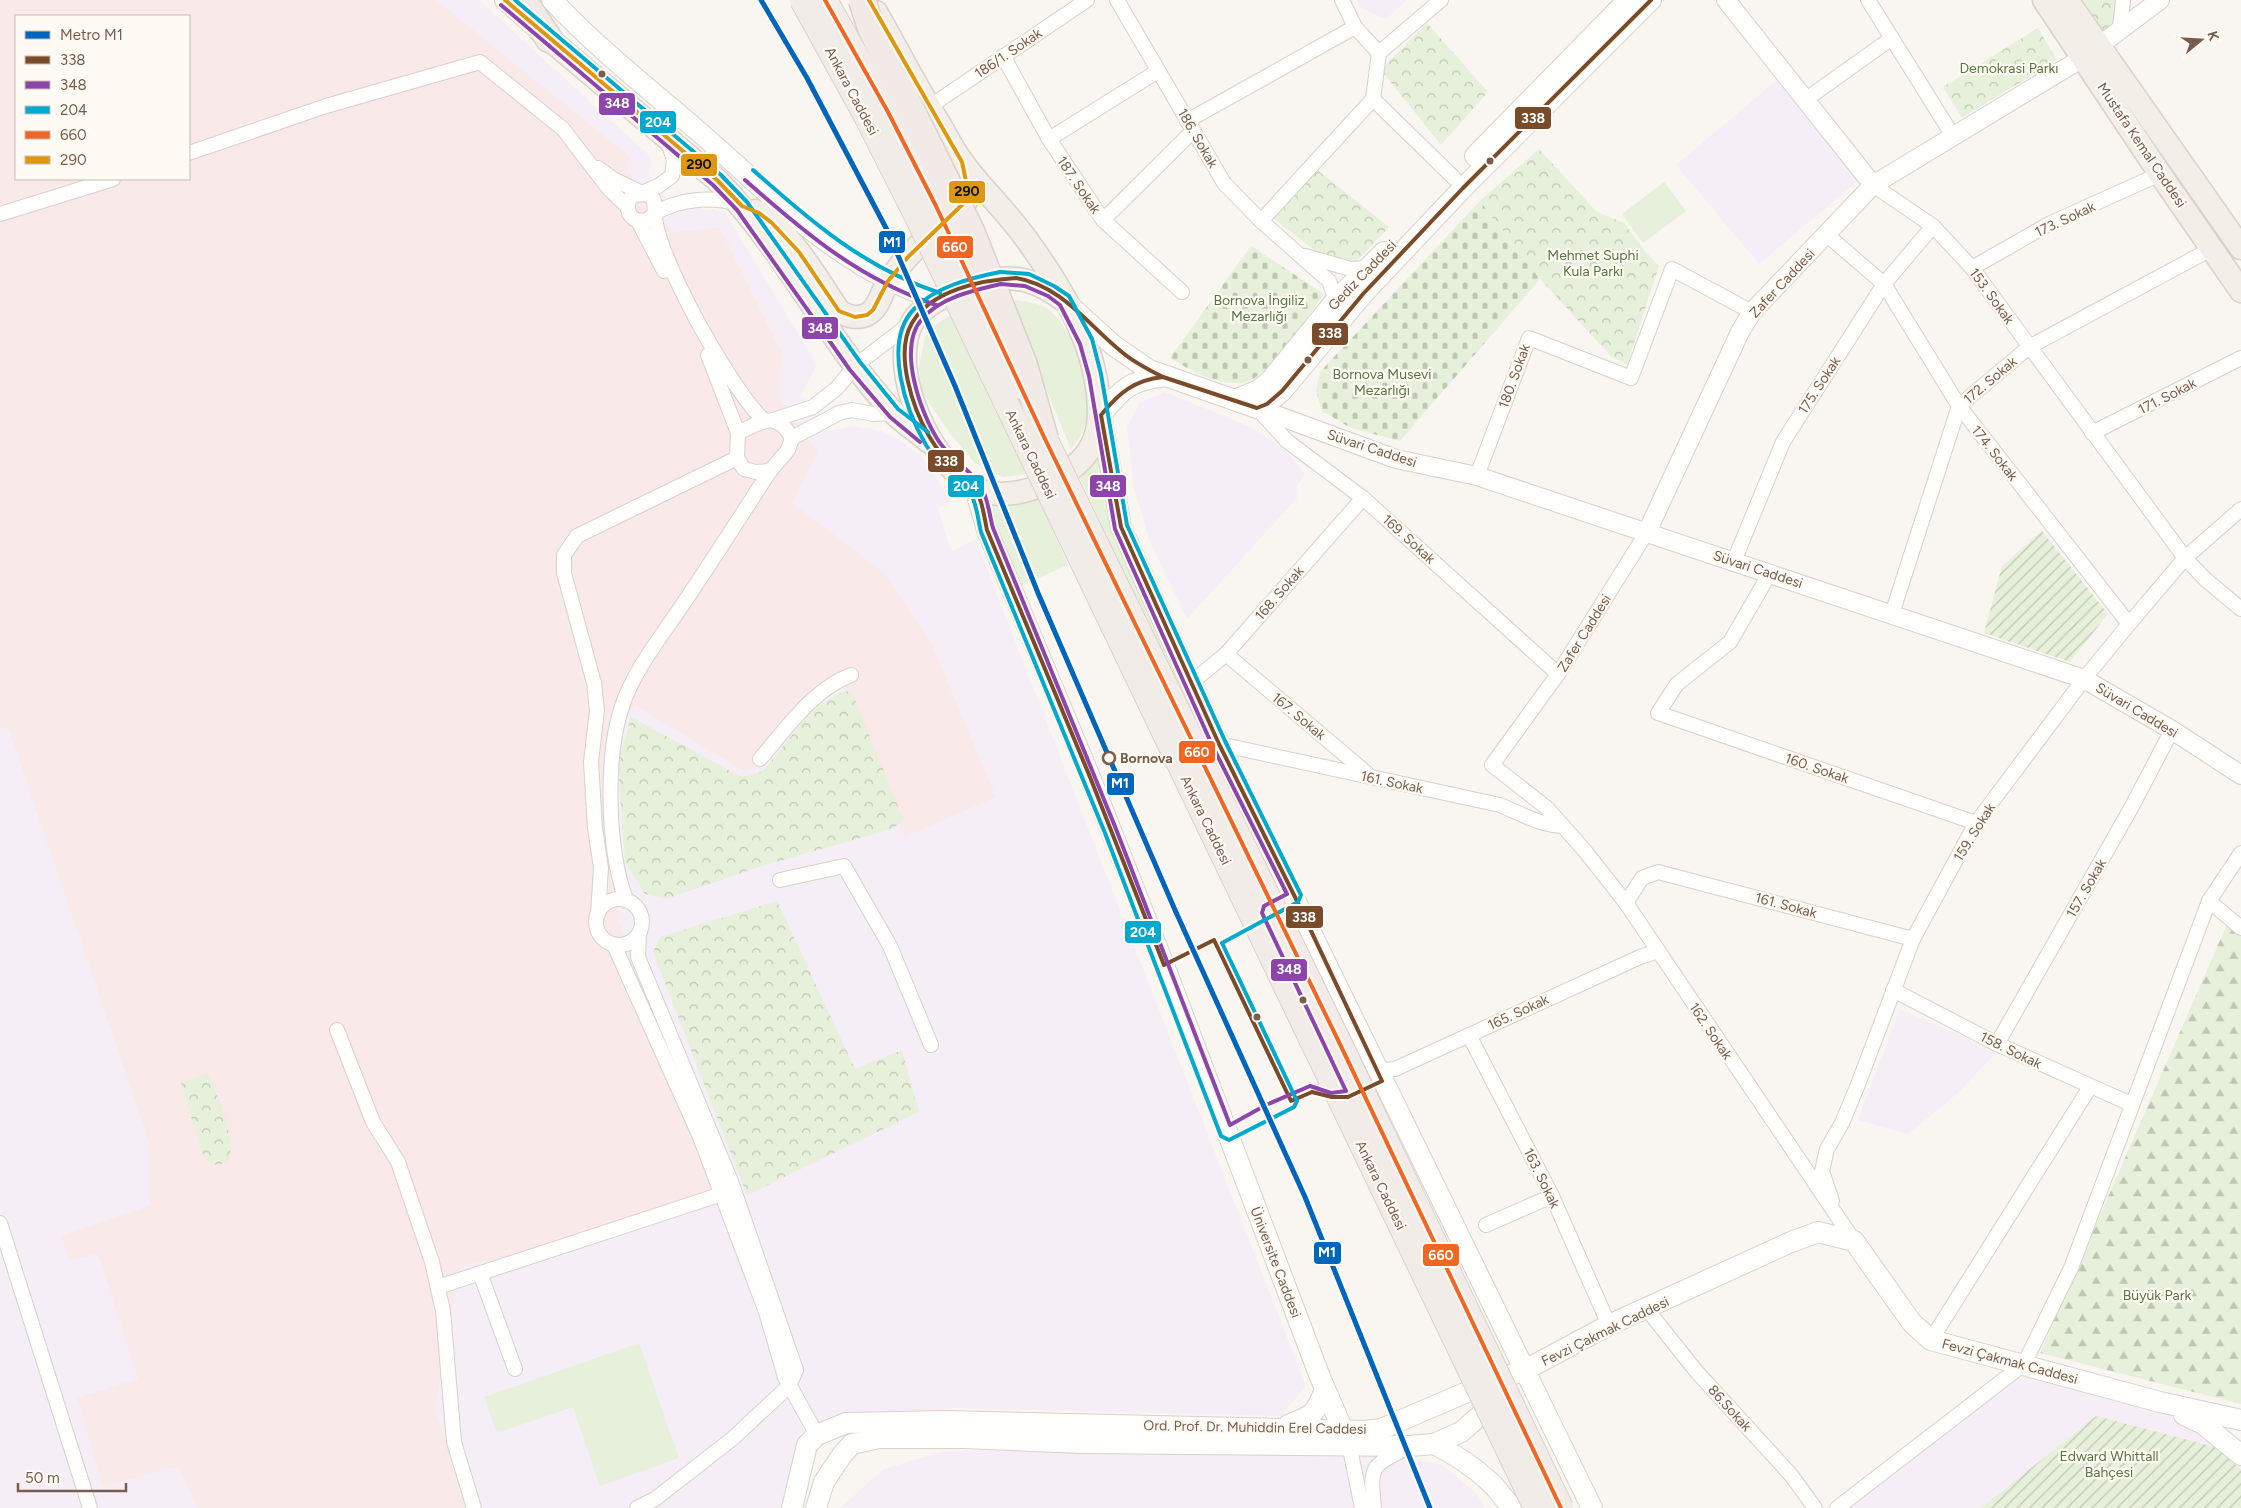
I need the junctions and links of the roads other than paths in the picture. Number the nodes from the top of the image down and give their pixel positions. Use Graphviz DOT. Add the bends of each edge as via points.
graph roads {
  1 [pos="505,0"];
  2 [pos="514,0"];
  3 [pos="523,0"];
  4 [pos="552,0"];
  5 [pos="802,0"];
  6 [pos="825,0"];
  7 [pos="862,0"];
  8 [pos="869,0"];
  9 [pos="1087,0"];
  10 [pos="1342,0"];
  11 [pos="1441,0"];
  12 [pos="1628,0"];
  13 [pos="1651,0"];
  14 [pos="1726,0"];
  15 [pos="1868,0"];
  16 [pos="2044,0"];
  17 [pos="2067,0"];
  18 [pos="2124,0"];
  19 [pos="2160,0"];
  20 [pos="1121,1"];
  21 [pos="1356,26"];
  22 [pos="2120,28"];
  23 [pos="1892,38"];
  24 [pos="549,39"];
  25 [pos="2092,52"];
  26 [pos="1379,53"];
  27 [pos="1003,56"];
  28 [pos="1158,71"];
  29 [pos="1373,98"];
  30 [pos="1805,100"];
  31 [pos="929,107"];
  32 [pos="1190,126"];
  33 [pos="1953,136"];
  34 [pos="666,137"];
  35 [pos="1049,139"];
  36 [pos="190,153"];
  37 [pos="588,160"];
  38 [pos="962,162"];
  39 [pos="2160,174"];
  40 [pos="1454,178"];
  41 [pos="110,180"];
  42 [pos="1873,184"];
  43 [pos="642,193"];
  44 [pos="627,206"];
  45 [pos="742,206"];
  46 [pos="655,213"];
  47 [pos="0,214"];
  48 [pos="1103,220"];
  49 [pos="638,221"];
  50 [pos="1261,221"];
  51 [pos="1933,226"];
  52 [pos="1827,235"];
  53 [pos="2213,248"];
  54 [pos="2241,248"];
  55 [pos="1304,256"];
  56 [pos="1369,268"];
  57 [pos="1972,268"];
  58 [pos="882,278"];
  59 [pos="1884,284"];
  60 [pos="2241,291"];
  61 [pos="1182,292"];
  62 [pos="938,299"];
  63 [pos="1336,300"];
  64 [pos="1065,301"];
  65 [pos="1752,312"];
  66 [pos="911,323"];
  67 [pos="2029,347"];
  68 [pos="2241,358"];
  69 [pos="855,366"];
  70 [pos="1167,376"];
  71 [pos="1235,400"];
  72 [pos="1959,406"];
  73 [pos="1257,408"];
  74 [pos="894,413"];
  75 [pos="1101,415"];
  76 [pos="769,420"];
  77 [pos="738,433"];
  78 [pos="2092,433"];
  79 [pos="792,438"];
  80 [pos="1045,439"];
  81 [pos="933,444"];
  82 [pos="737,458"];
  83 [pos="770,471"];
  84 [pos="1477,476"];
  85 [pos="975,488"];
  86 [pos="1363,498"];
  87 [pos="2241,509"];
  88 [pos="1647,532"];
  89 [pos="2185,558"];
  90 [pos="1734,561"];
  91 [pos="1770,573"];
  92 [pos="2241,609"];
  93 [pos="1892,614"];
  94 [pos="2129,624"];
  95 [pos="1226,654"];
  96 [pos="1558,674"];
  97 [pos="851,675"];
  98 [pos="2084,679"];
  99 [pos="1191,683"];
  100 [pos="2172,730"];
  101 [pos="1219,744"];
  102 [pos="760,758"];
  103 [pos="1492,765"];
  104 [pos="2241,774"];
  105 [pos="1372,778"];
  106 [pos="1976,823"];
  107 [pos="1563,826"];
  108 [pos="2241,853"];
  109 [pos="780,880"];
  110 [pos="626,900"];
  111 [pos="2208,901"];
  112 [pos="1626,903"];
  113 [pos="598,914"];
  114 [pos="2241,928"];
  115 [pos="639,934"];
  116 [pos="1913,939"];
  117 [pos="614,945"];
  118 [pos="1658,951"];
  119 [pos="1893,990"];
  120 [pos="337,1030"];
  121 [pos="1469,1035"];
  122 [pos="1997,1044"];
  123 [pos="931,1045"];
  124 [pos="1377,1071"];
  125 [pos="2090,1087"];
  126 [pos="2132,1104"];
  127 [pos="722,1194"];
  128 [pos="1552,1196"];
  129 [pos="1836,1216"];
  130 [pos="0,1223"];
  131 [pos="1486,1225"];
  132 [pos="1854,1241"];
  133 [pos="480,1273"];
  134 [pos="438,1287"];
  135 [pos="1646,1308"];
  136 [pos="1609,1325"];
  137 [pos="1931,1340"];
  138 [pos="2024,1364"];
  139 [pos="515,1369"];
  140 [pos="1525,1370"];
  141 [pos="789,1386"];
  142 [pos="1324,1389"];
  143 [pos="2160,1402"];
  144 [pos="2237,1422"];
  145 [pos="1281,1427"];
  146 [pos="818,1436"];
  147 [pos="1346,1437"];
  148 [pos="1559,1442"];
  149 [pos="1434,1444"];
  150 [pos="1410,1446"];
  151 [pos="2241,1455"];
  152 [pos="838,1460"];
  153 [pos="1508,1505"];
  154 [pos="90,1508"];
  155 [pos="474,1508"];
  156 [pos="637,1508"];
  157 [pos="792,1508"];
  158 [pos="816,1508"];
  159 [pos="1362,1508"];
  160 [pos="1374,1508"];
  161 [pos="1536,1508"];
  162 [pos="1552,1508"];
  163 [pos="1561,1508"];
  164 [pos="1592,1508"];
  165 [pos="1815,1508"];
  166 [pos="1837,1508"];
  1 -- 24 [label="main road"];
  2 -- 24 [label="main road"];
  3 -- 24 [label="highway"];
  4 -- 58 [label="main road" via="616,61 818,236"];
  5 -- 161 [label="highway, Ankara Caddesi, bridge" via="916,215"];
  6 -- 80 [label="highway, Ankara Caddesi, bridge" via="936,206"];
  7 -- 80 [label="highway, bridge" via="870,28 972,231 1024,365"];
  8 -- 31 [label="main road"];
  9 -- 27 [label="street, 186/1. Sokak"];
  10 -- 21 [label="street"];
  11 -- 26 [label="street"];
  12 -- 40 [label="main road, Gediz Caddesi"];
  13 -- 73 [label="main road, Gediz Caddesi" via="1463,188 1363,294 1282,391"];
  14 -- 30 [label="street, 153. Sokak"];
  15 -- 23 [label="street"];
  16 -- 25 [label="main road, Mustafa Kemal Caddesi"];
  17 -- 25 [label="main road, Mustafa Kemal Caddesi"];
  18 -- 22 [label="street"];
  19 -- 22 [label="street, Zafer Caddesi"];
  20 -- 28 [label="street, 186. Sokak"];
  21 -- 26 [label="street"];
  21 -- 32 [label="street"];
  22 -- 25 [label="street, Zafer Caddesi"];
  23 -- 30 [label="street"];
  23 -- 33 [label="street"];
  24 -- 34 [label="main road"];
  25 -- 33 [label="street, Zafer Caddesi"];
  25 -- 39 [label="main road, Mustafa Kemal Caddesi"];
  25 -- 54 [label="main road, Mustafa Kemal Caddesi"];
  26 -- 29 [label="street"];
  27 -- 31 [label="street, 186/1. Sokak"];
  27 -- 35 [label="street, 187. Sokak"];
  28 -- 32 [label="street, 186. Sokak"];
  28 -- 35 [label="street"];
  29 -- 40 [label="street"];
  29 -- 50 [label="street"];
  30 -- 42 [label="street, 153. Sokak"];
  31 -- 38 [label="main road"];
  32 -- 48 [label="street"];
  32 -- 50 [label="street, 186. Sokak" via="1224,183"];
  33 -- 42 [label="street, Zafer Caddesi"];
  34 -- 43 [label="street" via="674,160 672,176"];
  34 -- 45 [label="main road"];
  35 -- 48 [label="street, 187. Sokak"];
  36 -- 37 [label="street" via="326,106 480,62 563,129"];
  37 -- 43 [label="street" via="613,179"];
  37 -- 44 [label="street" via="609,190"];
  38 -- 58 [label="main road" via="967,186 966,201"];
  38 -- 64 [label="main road" via="1027,239"];
  39 -- 53 [label="main road, Mustafa Kemal Caddesi"];
  39 -- 57 [label="street, 173. Sokak" via="2050,224"];
  40 -- 56 [label="main road, Gediz Caddesi"];
  41 -- 47 [label="street"];
  42 -- 51 [label="street, 153. Sokak"];
  42 -- 52 [label="street, Zafer Caddesi"];
  43 -- 44 [label="street" via="633,195"];
  43 -- 46 [label="street" via="654,200"];
  44 -- 49 [label="street" via="630,215"];
  45 -- 46 [label="street" via="730,202 693,200 678,202"];
  45 -- 58 [label="main road" via="759,213 785,236 839,311 855,317 867,315 878,304"];
  45 -- 69 [label="main road"];
  46 -- 49 [label="street" via="648,220"];
  46 -- 76 [label="street" via="654,225 658,236 715,353 756,413"];
  48 -- 61 [label="street, 187. Sokak"];
  49 -- 77 [label="street" via="711,362"];
  50 -- 55 [label="street, 186. Sokak"];
  51 -- 57 [label="street, 153. Sokak"];
  51 -- 59 [label="street, 175. Sokak"];
  52 -- 59 [label="street, 174. Sokak"];
  52 -- 65 [label="street, Zafer Caddesi"];
  53 -- 60 [label="main road, Mustafa Kemal Caddesi"];
  53 -- 67 [label="street, 172. Sokak"];
  55 -- 56 [label="street, 186. Sokak" via="1351,269"];
  55 -- 63 [label="street, 186. Sokak" via="1329,281"];
  56 -- 63 [label="main road, Gediz Caddesi"];
  57 -- 67 [label="street, 153. Sokak"];
  58 -- 62 [label="main road"];
  59 -- 72 [label="street, 174. Sokak"];
  59 -- 90 [label="street, 175. Sokak" via="1783,442"];
  62 -- 64 [label="main road" via="982,282 1011,278 1039,284"];
  62 -- 66 [label="main road"];
  63 -- 71 [label="main road, Gediz Caddesi" via="1270,381 1259,390"];
  64 -- 70 [label="main road" via="1113,345 1149,370"];
  64 -- 75 [label="main road" via="1086,342"];
  65 -- 84 [label="street, 180. Sokak" via="1672,269 1631,378 1529,338"];
  65 -- 88 [label="street, Zafer Caddesi"];
  66 -- 69 [label="street"];
  66 -- 81 [label="main road" via="906,344 906,370 914,407"];
  67 -- 72 [label="street, 172. Sokak"];
  67 -- 78 [label="street, 153. Sokak"];
  68 -- 78 [label="street, 171. Sokak"];
  69 -- 74 [label="main road"];
  69 -- 76 [label="street" via="838,388 813,407"];
  70 -- 71 [label="main road"];
  70 -- 75 [label="main road" via="1144,380 1119,392"];
  71 -- 73 [label="main road"];
  72 -- 93 [label="street, 172. Sokak"];
  72 -- 94 [label="street, 174. Sokak"];
  73 -- 84 [label="street, Süvari Caddesi" via="1396,459"];
  73 -- 86 [label="street, 169. Sokak" via="1287,441"];
  74 -- 79 [label="street" via="852,410 839,413"];
  74 -- 81 [label="main road"];
  75 -- 85 [label="main road" via="1094,440 1084,458 1072,470 1018,492 998,493"];
  75 -- 99 [label="main road" via="1121,527"];
  76 -- 77 [label="street"];
  76 -- 79 [label="street" via="785,425"];
  77 -- 82 [label="street"];
  78 -- 89 [label="street, 153. Sokak"];
  79 -- 83 [label="street" via="788,450"];
  80 -- 163 [label="highway, Ankara Caddesi, bridge" via="1338,1040"];
  81 -- 85 [label="main road"];
  82 -- 83 [label="street" via="744,470"];
  82 -- 113 [label="street" via="577,536 564,555 564,573 594,683 597,710 591,762 601,868"];
  83 -- 110 [label="street" via="650,652 625,697 613,739 612,802 618,878"];
  84 -- 88 [label="street, Süvari Caddesi"];
  85 -- 142 [label="main road, Üniversite Caddesi" via="987,530 1164,965"];
  86 -- 95 [label="street, 168. Sokak"];
  86 -- 96 [label="street, 169. Sokak"];
  87 -- 89 [label="street, 159. Sokak"];
  88 -- 90 [label="street, Süvari Caddesi"];
  88 -- 96 [label="street, Zafer Caddesi"];
  89 -- 92 [label="street, 153. Sokak"];
  89 -- 94 [label="street, 159. Sokak"];
  90 -- 91 [label="street, Süvari Caddesi"];
  91 -- 93 [label="street, Süvari Caddesi"];
  91 -- 106 [label="street, 160. Sokak" via="1730,642 1677,684 1658,713"];
  93 -- 98 [label="street, Süvari Caddesi"];
  94 -- 98 [label="street, 159. Sokak"];
  95 -- 99 [label="street, 168. Sokak"];
  95 -- 105 [label="street, 167. Sokak"];
  96 -- 103 [label="street, Zafer Caddesi"];
  97 -- 102 [label="street" via="814,697"];
  98 -- 100 [label="street, Süvari Caddesi"];
  98 -- 106 [label="street, 159. Sokak"];
  99 -- 101 [label="main road"];
  100 -- 104 [label="street, Süvari Caddesi"];
  100 -- 122 [label="street, 157. Sokak"];
  101 -- 105 [label="street, 161. Sokak"];
  101 -- 124 [label="main road"];
  103 -- 107 [label="street, 162. Sokak" via="1547,808"];
  105 -- 107 [label="street, 161. Sokak" via="1500,805"];
  106 -- 116 [label="street, 159. Sokak"];
  107 -- 112 [label="street, 162. Sokak"];
  108 -- 111 [label="street"];
  109 -- 123 [label="street" via="844,866 890,946"];
  110 -- 113 [label="street" via="606,903"];
  110 -- 115 [label="street" via="641,914"];
  111 -- 114 [label="street"];
  111 -- 126 [label="street"];
  112 -- 116 [label="street, 161. Sokak" via="1642,878 1658,872"];
  112 -- 118 [label="street, 162. Sokak"];
  113 -- 117 [label="street" via="596,927 599,933"];
  115 -- 117 [label="street" via="631,942"];
  115 -- 141 [label="street" via="638,957 732,1184 779,1317 796,1370"];
  116 -- 119 [label="street, 159. Sokak"];
  117 -- 127 [label="street"];
  118 -- 121 [label="street, 165. Sokak"];
  118 -- 129 [label="street, 162. Sokak"];
  119 -- 122 [label="street, 158. Sokak"];
  119 -- 129 [label="street, 159. Sokak" via="1842,1122 1827,1149 1822,1171"];
  120 -- 134 [label="street" via="373,1122 398,1162"];
  121 -- 124 [label="street, 165. Sokak" via="1395,1068"];
  121 -- 128 [label="street, 163. Sokak"];
  122 -- 125 [label="street, 158. Sokak"];
  124 -- 140 [label="main road"];
  125 -- 126 [label="street, 158. Sokak"];
  125 -- 137 [label="street"];
  126 -- 138 [label="street" via="2071,1268"];
  127 -- 133 [label="street"];
  127 -- 141 [label="street" via="766,1312"];
  128 -- 131 [label="street"];
  128 -- 136 [label="street, 163. Sokak"];
  129 -- 132 [label="street, 162. Sokak"];
  130 -- 154 [label="street"];
  132 -- 135 [label="main road, Fevzi Çakmak Caddesi" via="1818,1232"];
  132 -- 137 [label="main road, Fevzi Çakmak Caddesi" via="1912,1323"];
  133 -- 134 [label="street"];
  133 -- 139 [label="street"];
  134 -- 155 [label="street" via="454,1442"];
  135 -- 136 [label="main road, Fevzi Çakmak Caddesi"];
  135 -- 165 [label="street, 86.Sokak" via="1696,1371 1791,1475"];
  136 -- 140 [label="main road, Fevzi Çakmak Caddesi"];
  137 -- 138 [label="main road, Fevzi Çakmak Caddesi"];
  138 -- 143 [label="main road, Fevzi Çakmak Caddesi"];
  138 -- 166 [label="street"];
  140 -- 147 [label="main road, Ord. Prof. Dr. Muhiddin Erel Caddesi" via="1381,1429"];
  140 -- 148 [label="main road"];
  140 -- 149 [label="main road, Ord. Prof. Dr. Muhiddin Erel Caddesi" via="1516,1384 1461,1432"];
  141 -- 146 [label="street"];
  141 -- 156 [label="street" via="732,1439 655,1499"];
  142 -- 145 [label="main road" via="1318,1407 1309,1418"];
  142 -- 147 [label="main road, Üniversite Caddesi"];
  143 -- 144 [label="main road, Fevzi Çakmak Caddesi"];
  143 -- 151 [label="main road" via="2202,1424"];
  145 -- 146 [label="main road, Ord. Prof. Dr. Muhiddin Erel Caddesi" via="947,1421 846,1423"];
  145 -- 147 [label="main road, Ord. Prof. Dr. Muhiddin Erel Caddesi"];
  146 -- 152 [label="main road"];
  146 -- 152 [label="main road"];
  146 -- 157 [label="main road"];
  147 -- 150 [label="main road, Ord. Prof. Dr. Muhiddin Erel Caddesi"];
  147 -- 152 [label="main road, Ord. Prof. Dr. Muhiddin Erel Caddesi" via="1082,1443 880,1438 852,1444"];
  147 -- 159 [label="street"];
  148 -- 162 [label="main road" via="1565,1471 1564,1489"];
  148 -- 164 [label="main road"];
  149 -- 150 [label="main road, Ord. Prof. Dr. Muhiddin Erel Caddesi"];
  149 -- 153 [label="main road" via="1492,1483"];
  150 -- 160 [label="street" via="1378,1465 1372,1482"];
  152 -- 158 [label="main road" via="824,1482"];
}
